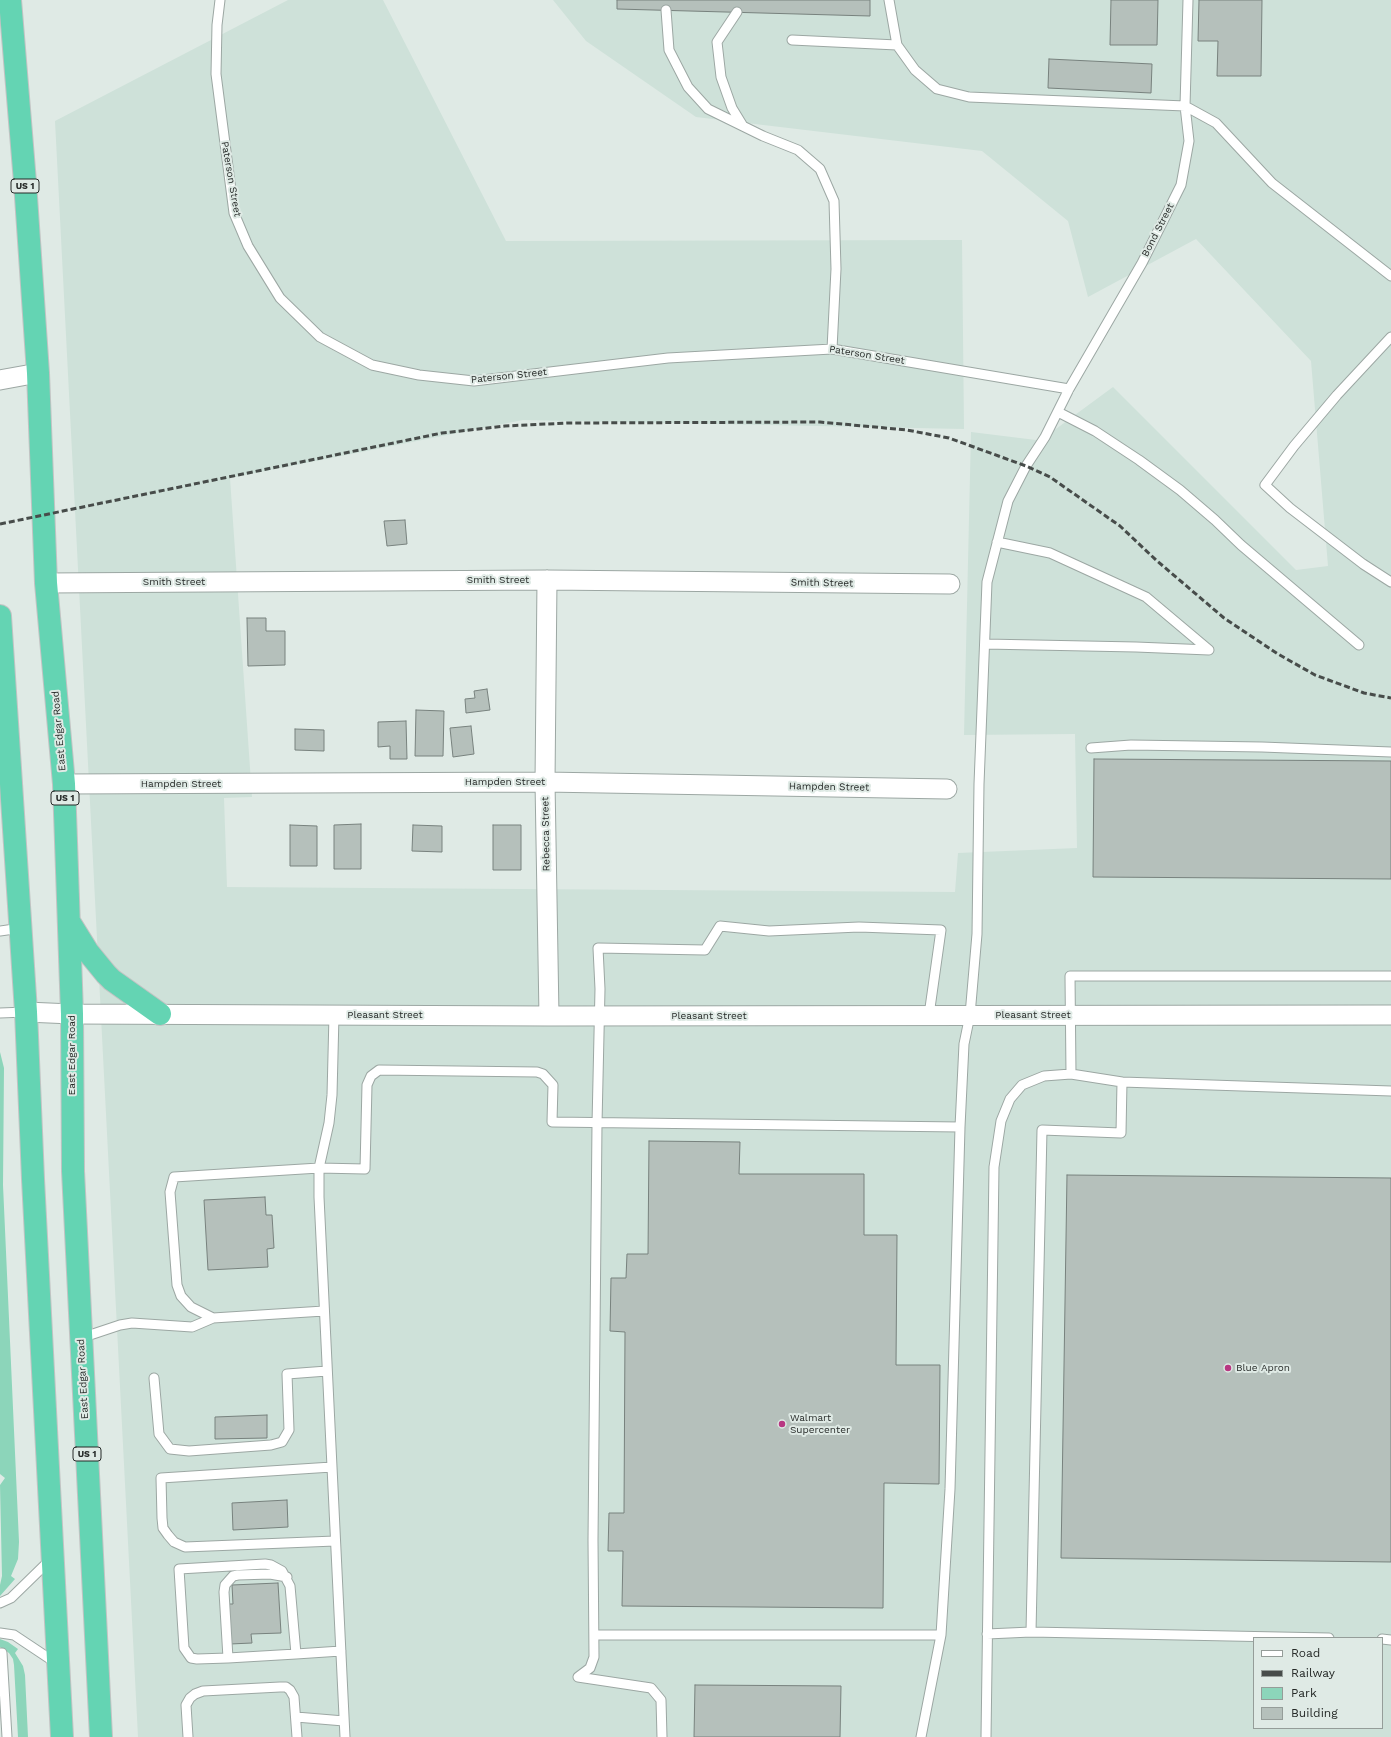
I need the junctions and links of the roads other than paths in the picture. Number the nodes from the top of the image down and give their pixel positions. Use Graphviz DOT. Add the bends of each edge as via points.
graph roads {
  1 [pos="10,0"];
  2 [pos="220,0"];
  3 [pos="889,0"];
  4 [pos="1188,0"];
  5 [pos="666,10"];
  6 [pos="738,12"];
  7 [pos="792,40"];
  8 [pos="897,45"];
  9 [pos="1185,106"];
  10 [pos="743,126"];
  11 [pos="1391,276"];
  12 [pos="1391,337"];
  13 [pos="832,348"];
  14 [pos="38,373"];
  15 [pos="0,380"];
  16 [pos="1069,389"];
  17 [pos="1058,412"];
  18 [pos="997,542"];
  19 [pos="547,580"];
  20 [pos="1391,582"];
  21 [pos="46,583"];
  22 [pos="950,584"];
  23 [pos="0,616"];
  24 [pos="985,644"];
  25 [pos="1359,644"];
  26 [pos="1,647"];
  27 [pos="1091,748"];
  28 [pos="1391,752"];
  29 [pos="5,763"];
  30 [pos="545,782"];
  31 [pos="64,784"];
  32 [pos="946,789"];
  33 [pos="70,922"];
  34 [pos="10,930"];
  35 [pos="1391,976"];
  36 [pos="26,1012"];
  37 [pos="0,1013"];
  38 [pos="72,1014"];
  39 [pos="160,1014"];
  40 [pos="334,1015"];
  41 [pos="929,1015"];
  42 [pos="970,1015"];
  43 [pos="1070,1015"];
  44 [pos="1391,1015"];
  45 [pos="549,1016"];
  46 [pos="599,1016"];
  47 [pos="1071,1074"];
  48 [pos="1122,1082"];
  49 [pos="1391,1091"];
  50 [pos="597,1124"];
  51 [pos="960,1127"];
  52 [pos="319,1168"];
  53 [pos="324,1311"];
  54 [pos="213,1318"];
  55 [pos="81,1338"];
  56 [pos="327,1371"];
  57 [pos="154,1378"];
  58 [pos="332,1467"];
  59 [pos="335,1541"];
  60 [pos="53,1558"];
  61 [pos="286,1577"];
  62 [pos="0,1603"];
  63 [pos="1031,1632"];
  64 [pos="0,1633"];
  65 [pos="987,1634"];
  66 [pos="941,1635"];
  67 [pos="594,1636"];
  68 [pos="1278,1637"];
  69 [pos="341,1651"];
  70 [pos="0,1653"];
  71 [pos="296,1654"];
  72 [pos="228,1658"];
  73 [pos="58,1664"];
  74 [pos="2,1686"];
  75 [pos="296,1717"];
  76 [pos="3,1718"];
  77 [pos="344,1721"];
  78 [pos="7,1737"];
  79 [pos="62,1737"];
  80 [pos="101,1737"];
  81 [pos="188,1737"];
  82 [pos="297,1737"];
  83 [pos="345,1737"];
  84 [pos="662,1737"];
  85 [pos="921,1737"];
  86 [pos="986,1737"];
  1 -- 14 [label="highway, US 1"];
  2 -- 13 [label="lane, Paterson Street" via="216,74 234,213 248,246 280,298 320,336 372,365 419,375 474,381 668,358"];
  3 -- 8 [label="lane"];
  4 -- 9 [label="lane, Bond Street"];
  5 -- 10 [label="lane" via="669,50 688,87 708,109"];
  6 -- 10 [label="lane" via="717,42 721,76 732,108"];
  7 -- 8 [label="lane"];
  8 -- 9 [label="lane" via="915,70 937,89 969,97"];
  9 -- 11 [label="lane" via="1216,123 1272,184"];
  9 -- 16 [label="lane, Bond Street" via="1189,141 1181,185 1142,263"];
  10 -- 13 [label="lane" via="798,150 815,164 820,169 834,201 836,269"];
  12 -- 20 [label="lane" via="1332,401 1265,485 1290,508 1363,564"];
  13 -- 16 [label="lane, Paterson Street"];
  14 -- 15 [label="street"];
  14 -- 21 [label="highway, East Edgar Road / US 1"];
  16 -- 17 [label="lane, Bond Street"];
  17 -- 18 [label="lane, Bond Street" via="1008,501"];
  17 -- 25 [label="lane" via="1095,431 1180,490"];
  18 -- 24 [label="lane, Bond Street" via="987,582"];
  18 -- 24 [label="lane" via="1050,553 1146,597 1209,650"];
  19 -- 21 [label="street, Smith Street"];
  19 -- 22 [label="street, Smith Street"];
  19 -- 30 [label="street, Rebecca Street"];
  21 -- 31 [label="highway, East Edgar Road / US 1"];
  23 -- 26 [label="highway"];
  24 -- 42 [label="lane, Bond Street" via="979,784 978,934"];
  26 -- 29 [label="highway"];
  27 -- 28 [label="lane" via="1262,747"];
  29 -- 34 [label="highway"];
  30 -- 31 [label="street, Hampden Street"];
  30 -- 32 [label="street, Hampden Street"];
  30 -- 45 [label="street, Rebecca Street"];
  31 -- 33 [label="highway, East Edgar Road / US 1"];
  33 -- 38 [label="highway, East Edgar Road / US 1"];
  33 -- 39 [label="highway" via="88,952 106,974"];
  34 -- 36 [label="highway"];
  35 -- 43 [label="lane" via="1070,976"];
  36 -- 37 [label="lane"];
  36 -- 38 [label="street, Pleasant Street"];
  36 -- 60 [label="highway"];
  38 -- 39 [label="street, Pleasant Street"];
  38 -- 55 [label="highway, East Edgar Road / US 1" via="73,1171"];
  39 -- 40 [label="street, Pleasant Street"];
  40 -- 45 [label="street, Pleasant Street"];
  40 -- 52 [label="lane" via="332,1095"];
  41 -- 42 [label="street, Pleasant Street"];
  41 -- 46 [label="street, Pleasant Street"];
  41 -- 46 [label="lane" via="941,930 866,927 769,931 720,926 705,950 598,948"];
  42 -- 43 [label="street, Pleasant Street"];
  42 -- 51 [label="lane, Bond Street" via="964,1044"];
  43 -- 44 [label="street, Pleasant Street"];
  43 -- 47 [label="lane"];
  45 -- 46 [label="street, Pleasant Street"];
  46 -- 50 [label="lane"];
  47 -- 48 [label="lane"];
  47 -- 65 [label="lane" via="1044,1076 1022,1085 1010,1099 1001,1121 994,1168"];
  48 -- 49 [label="lane"];
  48 -- 63 [label="lane" via="1120,1133 1042,1130"];
  50 -- 51 [label="lane"];
  50 -- 52 [label="lane" via="552,1122 553,1085 543,1074 383,1070 371,1076 367,1085 365,1169"];
  50 -- 67 [label="lane"];
  51 -- 66 [label="lane, Bond Street" via="950,1489"];
  52 -- 53 [label="lane" via="318,1197"];
  52 -- 54 [label="lane" via="174,1177 170,1192 177,1285 181,1296 191,1307"];
  53 -- 54 [label="lane"];
  53 -- 56 [label="lane"];
  54 -- 55 [label="lane" via="192,1327 132,1323"];
  55 -- 80 [label="highway, East Edgar Road / US 1"];
  56 -- 57 [label="lane" via="287,1374 288,1430 282,1442 272,1445 189,1451 170,1449 159,1434"];
  56 -- 58 [label="lane"];
  58 -- 59 [label="lane"];
  58 -- 59 [label="lane" via="161,1478 163,1528 174,1542 185,1547"];
  59 -- 69 [label="lane"];
  60 -- 62 [label="lane" via="10,1598"];
  60 -- 73 [label="highway"];
  61 -- 71 [label="lane" via="290,1586"];
  61 -- 72 [label="lane" via="270,1574 238,1575 233,1576 225,1585"];
  61 -- 72 [label="lane" via="276,1567 265,1564 179,1569 185,1651 194,1659"];
  63 -- 65 [label="lane"];
  63 -- 68 [label="lane"];
  64 -- 73 [label="lane" via="14,1635"];
  65 -- 86 [label="lane"];
  66 -- 67 [label="lane"];
  66 -- 85 [label="lane, Bond Street"];
  67 -- 84 [label="lane" via="594,1657 590,1668 578,1677 651,1688 661,1700"];
  69 -- 71 [label="lane"];
  69 -- 77 [label="lane"];
  70 -- 74 [label="lane"];
  71 -- 72 [label="lane"];
  73 -- 79 [label="highway"];
  74 -- 76 [label="lane"];
  75 -- 77 [label="lane"];
  75 -- 81 [label="lane" via="293,1694 286,1687 202,1691 190,1698 186,1705"];
  75 -- 82 [label="lane"];
  76 -- 78 [label="lane"];
  77 -- 83 [label="lane"];
}
